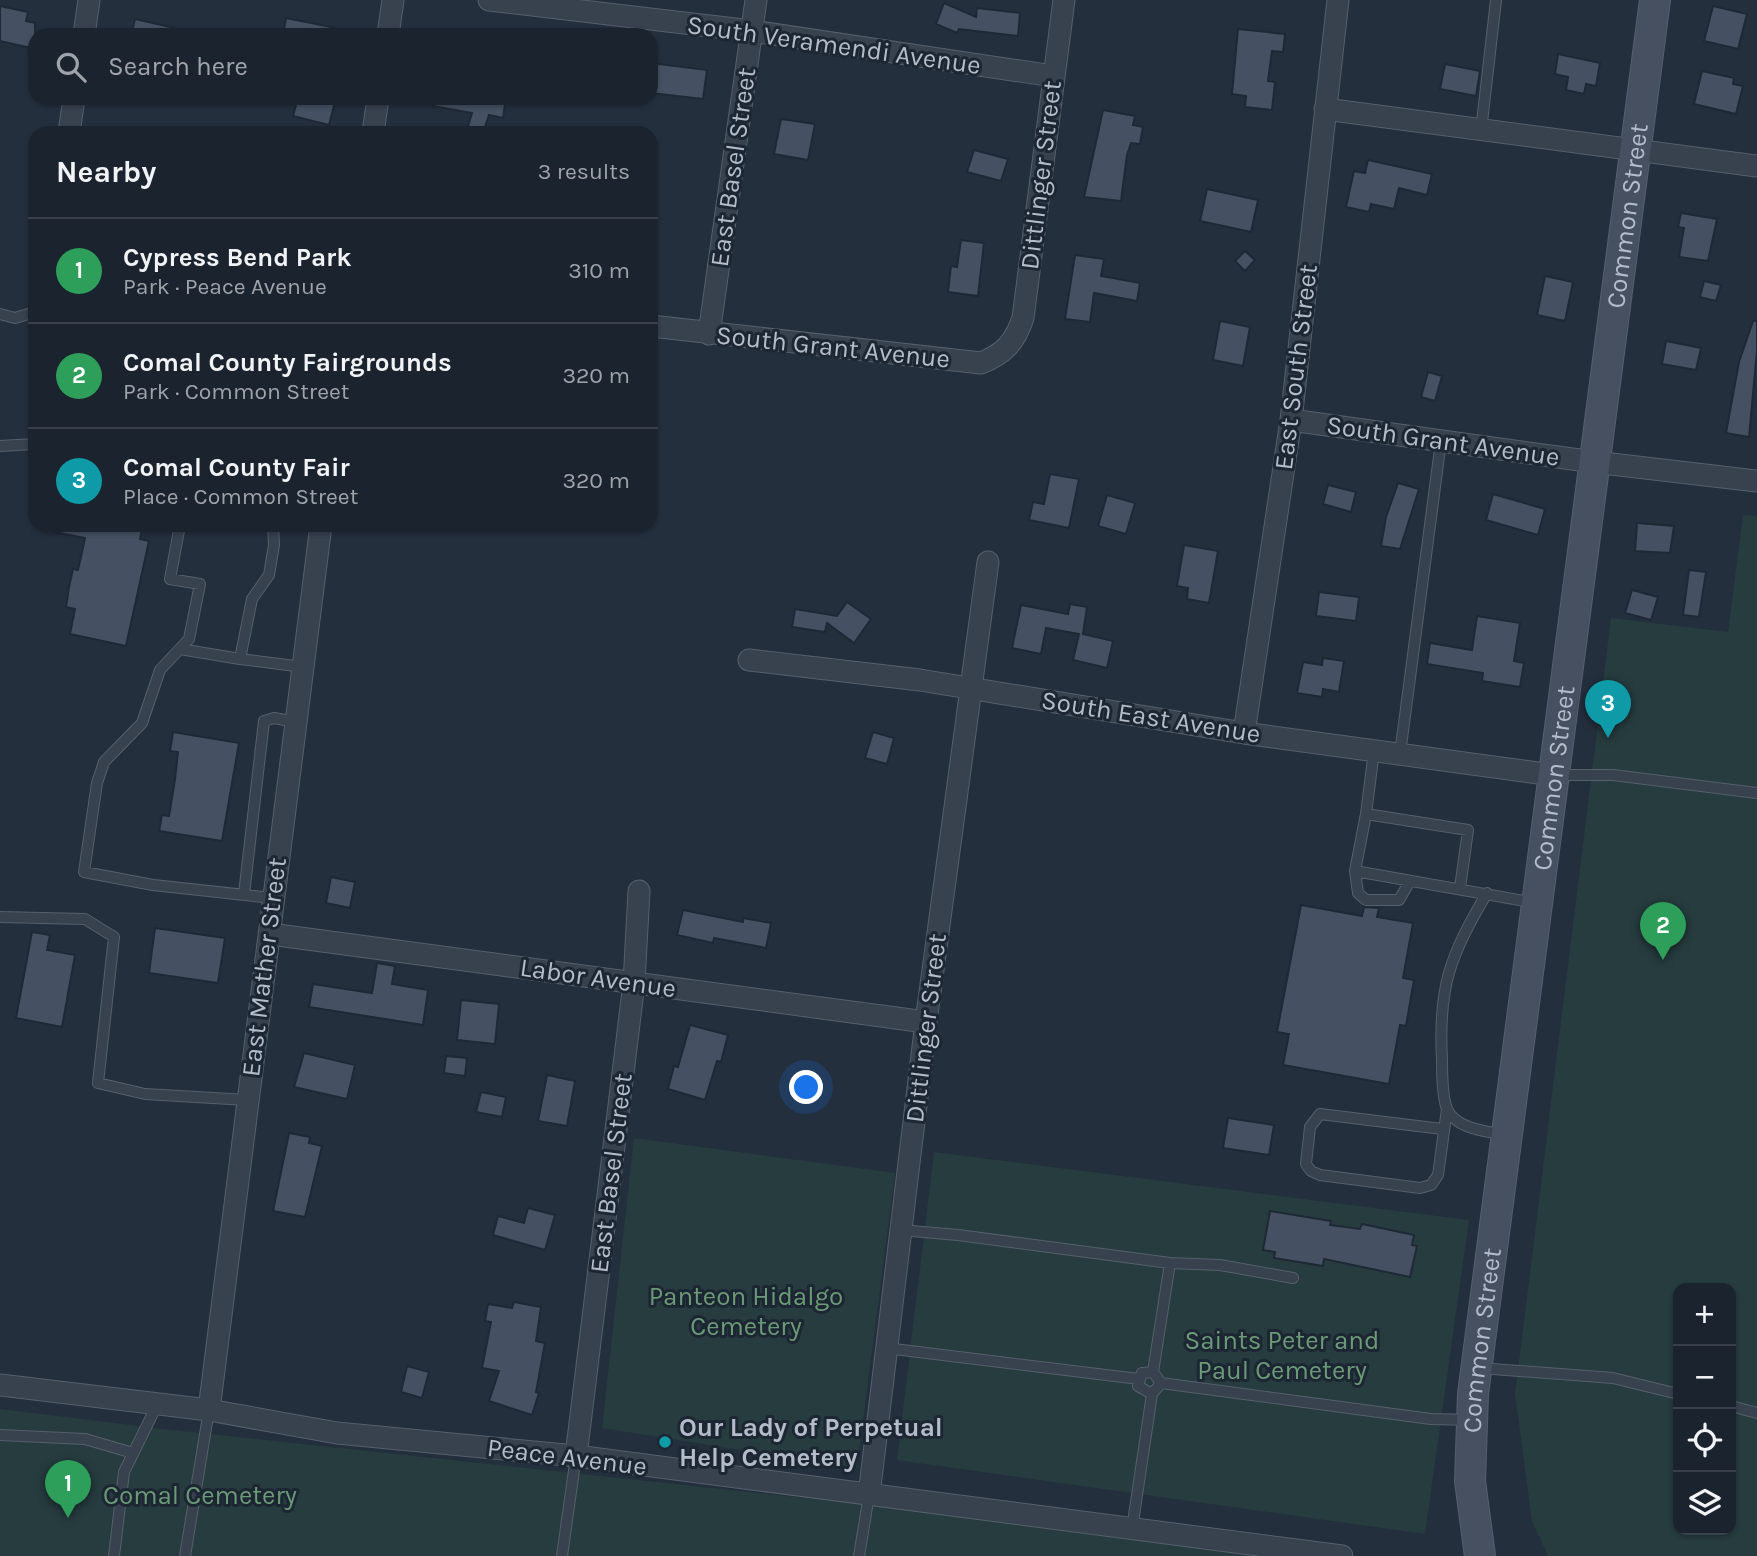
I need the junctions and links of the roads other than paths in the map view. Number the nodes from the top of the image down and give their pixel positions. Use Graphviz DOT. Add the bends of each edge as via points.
graph roads {
  1 [pos="89,0"];
  2 [pos="393,0"];
  3 [pos="489,0"];
  4 [pos="756,0"];
  5 [pos="1064,0"];
  6 [pos="1338,0"];
  7 [pos="1496,0"];
  8 [pos="1655,0"];
  9 [pos="85,28"];
  10 [pos="389,28"];
  11 [pos="752,31"];
  12 [pos="1053,76"];
  13 [pos="73,105"];
  14 [pos="377,105"];
  15 [pos="1325,109"];
  16 [pos="70,126"];
  17 [pos="374,126"];
  18 [pos="1481,131"];
  19 [pos="1637,152"];
  20 [pos="1757,166"];
  21 [pos="0,314"];
  22 [pos="28,314"];
  23 [pos="658,327"];
  24 [pos="709,334"];
  25 [pos="1009,346"];
  26 [pos="1291,420"];
  27 [pos="1441,441"];
  28 [pos="28,444"];
  29 [pos="0,446"];
  30 [pos="1594,462"];
  31 [pos="1756,477"];
  32 [pos="179,532"];
  33 [pos="273,532"];
  34 [pos="320,532"];
  35 [pos="988,562"];
  36 [pos="180,649"];
  37 [pos="240,659"];
  38 [pos="749,660"];
  39 [pos="303,667"];
  40 [pos="971,688"];
  41 [pos="296,722"];
  42 [pos="1244,733"];
  43 [pos="1374,751"];
  44 [pos="1400,754"];
  45 [pos="1553,775"];
  46 [pos="1757,793"];
  47 [pos="1366,814"];
  48 [pos="1355,871"];
  49 [pos="1410,881"];
  50 [pos="1460,888"];
  51 [pos="639,891"];
  52 [pos="1486,893"];
  53 [pos="244,894"];
  54 [pos="273,898"];
  55 [pos="1536,902"];
  56 [pos="0,917"];
  57 [pos="270,934"];
  58 [pos="634,983"];
  59 [pos="926,1022"];
  60 [pos="247,1100"];
  61 [pos="1447,1109"];
  62 [pos="1442,1129"];
  63 [pos="1506,1136"];
  64 [pos="900,1230"];
  65 [pos="1170,1263"];
  66 [pos="1293,1278"];
  67 [pos="886,1348"];
  68 [pos="1476,1368"];
  69 [pos="1153,1372"];
  70 [pos="1139,1379"];
  71 [pos="1161,1384"];
  72 [pos="0,1385"];
  73 [pos="1673,1393"];
  74 [pos="1152,1394"];
  75 [pos="158,1403"];
  76 [pos="1736,1407"];
  77 [pos="209,1410"];
  78 [pos="1757,1413"];
  79 [pos="1471,1420"];
  80 [pos="0,1435"];
  81 [pos="133,1453"];
  82 [pos="576,1456"];
  83 [pos="869,1494"];
  84 [pos="1132,1530"];
  85 [pos="114,1556"];
  86 [pos="186,1556"];
  87 [pos="562,1556"];
  88 [pos="859,1556"];
  89 [pos="1342,1556"];
  90 [pos="1480,1556"];
  1 -- 9 [label="street"];
  2 -- 10 [label="street"];
  3 -- 11 [label="street, South Veramendi Avenue"];
  4 -- 11 [label="street, East Basel Street"];
  5 -- 12 [label="street, Dittlinger Street"];
  6 -- 15 [label="street, East South Street"];
  7 -- 18 [label="lane"];
  8 -- 19 [label="main road, Common Street"];
  11 -- 12 [label="street, South Veramendi Avenue"];
  11 -- 24 [label="street, East Basel Street"];
  12 -- 25 [label="street, Dittlinger Street" via="1023,318"];
  13 -- 16 [label="street"];
  14 -- 17 [label="street"];
  15 -- 18 [label="street"];
  15 -- 26 [label="street, East South Street"];
  18 -- 19 [label="street"];
  19 -- 20 [label="street"];
  19 -- 30 [label="main road, Common Street"];
  21 -- 22 [label="lane" via="15,318"];
  23 -- 24 [label="street, South Grant Avenue"];
  24 -- 25 [label="street, South Grant Avenue" via="981,363"];
  26 -- 27 [label="street, South Grant Avenue"];
  26 -- 42 [label="street, East South Street"];
  27 -- 30 [label="street, South Grant Avenue"];
  27 -- 44 [label="lane"];
  28 -- 29 [label="lane"];
  30 -- 31 [label="street, South Grant Avenue"];
  30 -- 45 [label="main road, Common Street"];
  32 -- 36 [label="lane" via="170,579 200,584 189,639"];
  33 -- 37 [label="lane" via="269,575 252,599"];
  34 -- 39 [label="street, East Mather Street"];
  35 -- 40 [label="street, Dittlinger Street"];
  36 -- 37 [label="lane"];
  36 -- 53 [label="lane" via="160,670 142,723 104,762 84,872"];
  37 -- 39 [label="lane"];
  38 -- 40 [label="street, South East Avenue"];
  39 -- 41 [label="street, East Mather Street"];
  40 -- 42 [label="street, South East Avenue"];
  40 -- 59 [label="street, Dittlinger Street"];
  41 -- 53 [label="lane" via="264,721"];
  41 -- 54 [label="street, East Mather Street"];
  42 -- 43 [label="street, South East Avenue"];
  43 -- 44 [label="street, South East Avenue"];
  43 -- 47 [label="lane"];
  44 -- 45 [label="street, South East Avenue"];
  45 -- 46 [label="lane" via="1613,775"];
  45 -- 55 [label="main road, Common Street"];
  47 -- 48 [label="lane"];
  47 -- 50 [label="lane" via="1468,830"];
  48 -- 49 [label="lane"];
  48 -- 49 [label="lane" via="1358,893 1366,901 1399,901"];
  49 -- 50 [label="lane"];
  50 -- 52 [label="lane"];
  51 -- 58 [label="street, East Basel Street"];
  52 -- 55 [label="lane"];
  52 -- 61 [label="lane" via="1461,937 1444,981 1440,1027"];
  53 -- 54 [label="lane"];
  54 -- 57 [label="street, East Mather Street"];
  55 -- 63 [label="main road, Common Street"];
  56 -- 60 [label="lane" via="85,919 114,937 98,1083 145,1094"];
  57 -- 58 [label="street, Labor Avenue"];
  57 -- 60 [label="street, East Mather Street"];
  58 -- 59 [label="street, Labor Avenue"];
  58 -- 82 [label="street, East Basel Street"];
  59 -- 64 [label="street, Dittlinger Street"];
  60 -- 77 [label="street, East Mather Street"];
  61 -- 62 [label="lane"];
  61 -- 63 [label="lane" via="1469,1127"];
  62 -- 62 [label="lane" via="1438,1175 1431,1185 1420,1188 1320,1174 1306,1164 1310,1127 1321,1114"];
  63 -- 68 [label="main road, Common Street"];
  64 -- 65 [label="lane"];
  64 -- 67 [label="street, Dittlinger Street"];
  65 -- 66 [label="lane" via="1220,1265"];
  65 -- 69 [label="lane"];
  67 -- 70 [label="lane"];
  67 -- 83 [label="street, Dittlinger Street"];
  68 -- 73 [label="lane" via="1613,1378"];
  68 -- 79 [label="main road, Common Street"];
  69 -- 70 [label="lane" via="1142,1373"];
  69 -- 71 [label="lane"];
  70 -- 74 [label="lane" via="1141,1390"];
  71 -- 74 [label="lane"];
  71 -- 79 [label="lane" via="1431,1419"];
  72 -- 75 [label="street, Peace Avenue"];
  74 -- 84 [label="lane"];
  75 -- 77 [label="street, Peace Avenue"];
  75 -- 81 [label="lane"];
  76 -- 78 [label="lane"];
  77 -- 82 [label="street, Peace Avenue" via="337,1433"];
  77 -- 86 [label="lane"];
  79 -- 90 [label="main road, Common Street" via="1469,1481"];
  80 -- 81 [label="lane" via="85,1439"];
  81 -- 85 [label="lane" via="124,1472"];
  82 -- 83 [label="street, Peace Avenue"];
  82 -- 87 [label="lane"];
  83 -- 84 [label="street, Peace Avenue"];
  83 -- 88 [label="lane"];
  84 -- 89 [label="street, Peace Avenue"];
}
